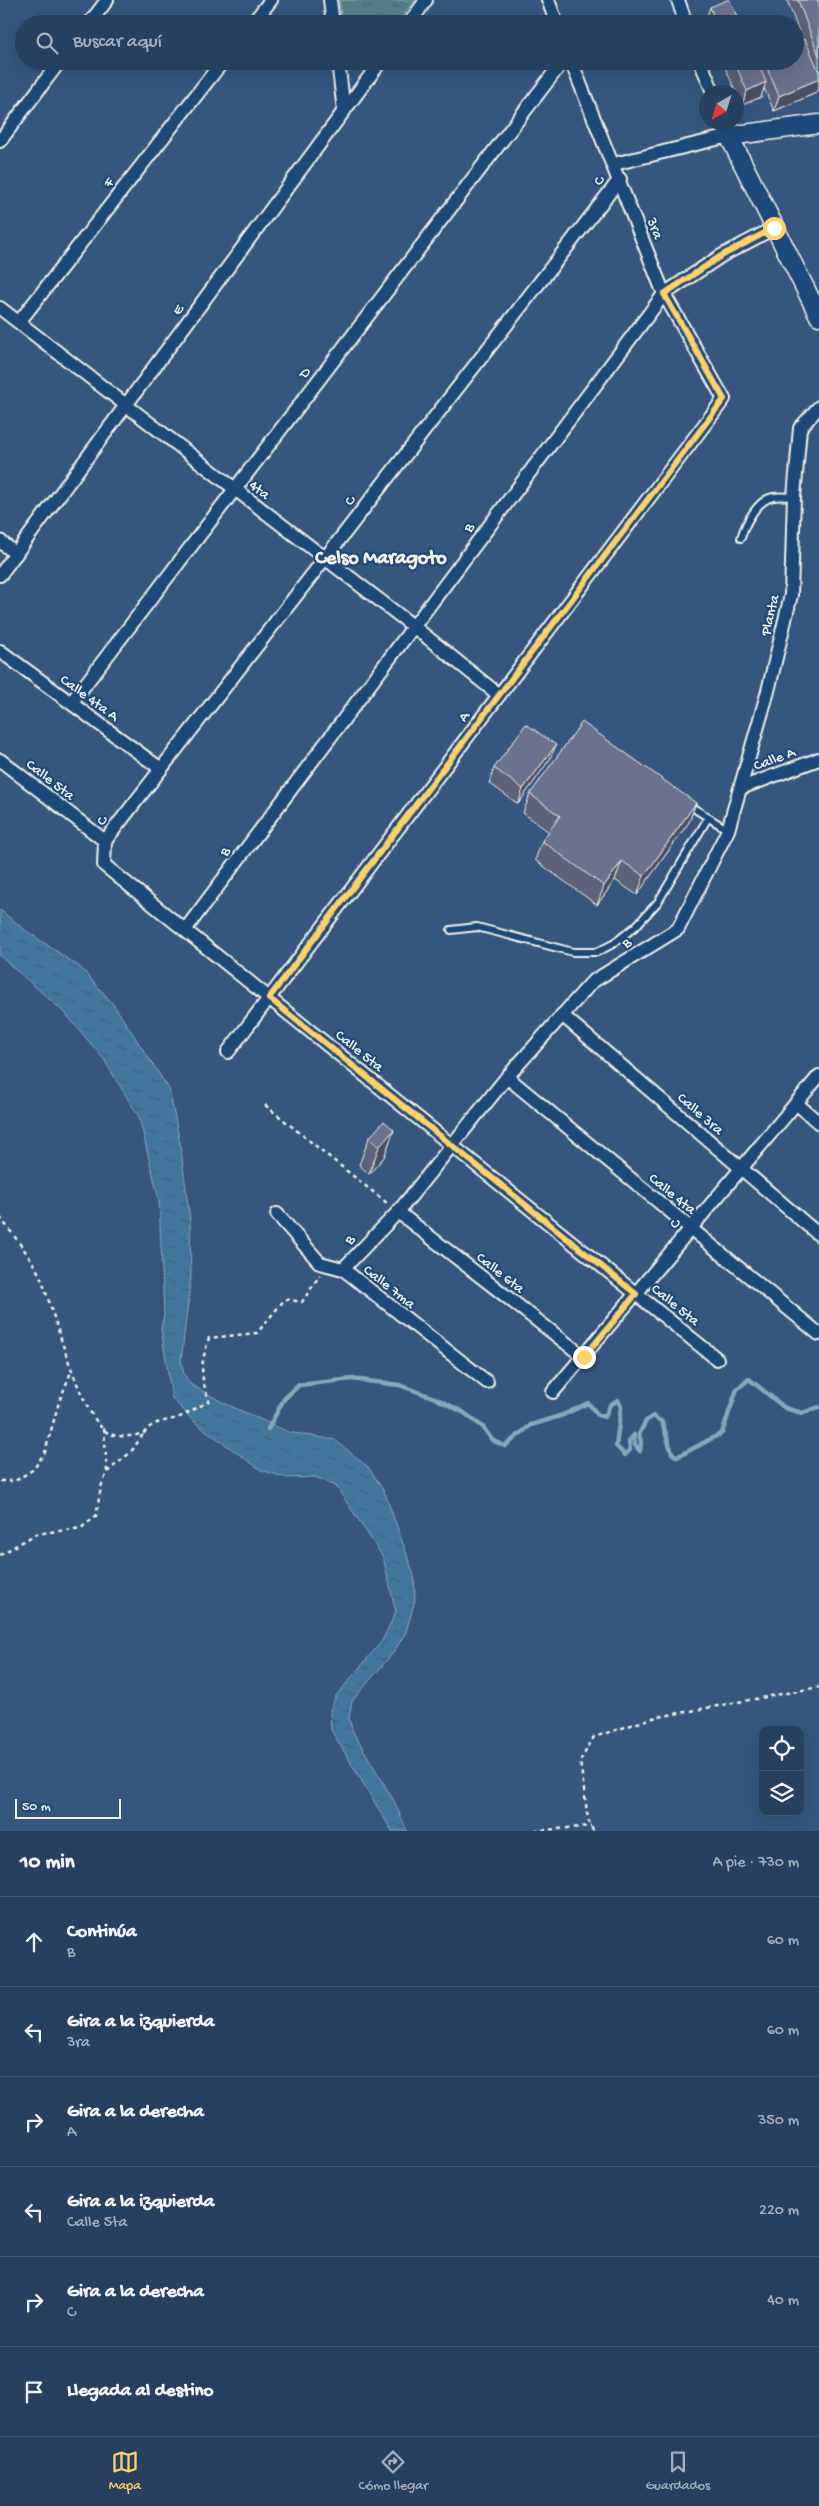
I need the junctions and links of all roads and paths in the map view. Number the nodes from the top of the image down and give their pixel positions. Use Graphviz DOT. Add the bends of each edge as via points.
graph roads {
  1 [pos="107,0"];
  2 [pos="270,0"];
  3 [pos="330,0"];
  4 [pos="426,0"];
  5 [pos="548,0"];
  6 [pos="678,0"];
  7 [pos="96,15"];
  8 [pos="259,15"];
  9 [pos="332,15"];
  10 [pos="415,15"];
  11 [pos="554,15"];
  12 [pos="683,15"];
  13 [pos="53,70"];
  14 [pos="216,70"];
  15 [pos="339,70"];
  16 [pos="374,70"];
  17 [pos="556,70"];
  18 [pos="575,70"];
  19 [pos="703,70"];
  20 [pos="709,85"];
  21 [pos="344,111"];
  22 [pos="819,124"];
  23 [pos="744,128"];
  24 [pos="724,130"];
  25 [pos="727,130"];
  26 [pos="0,141"];
  27 [pos="614,164"];
  28 [pos="620,179"];
  29 [pos="774,228"];
  30 [pos="664,294"];
  31 [pos="0,308"];
  32 [pos="819,316"];
  33 [pos="19,322"];
  34 [pos="724,399"];
  35 [pos="125,406"];
  36 [pos="819,407"];
  37 [pos="235,490"];
  38 [pos="794,497"];
  39 [pos="742,538"];
  40 [pos="0,542"];
  41 [pos="16,554"];
  42 [pos="324,558"];
  43 [pos="0,575"];
  44 [pos="414,626"];
  45 [pos="0,651"];
  46 [pos="499,695"];
  47 [pos="71,704"];
  48 [pos="819,759"];
  49 [pos="0,760"];
  50 [pos="161,769"];
  51 [pos="740,788"];
  52 [pos="683,801"];
  53 [pos="708,818"];
  54 [pos="728,830"];
  55 [pos="104,841"];
  56 [pos="185,930"];
  57 [pos="450,930"];
  58 [pos="269,998"];
  59 [pos="562,1015"];
  60 [pos="228,1052"];
  61 [pos="819,1076"];
  62 [pos="506,1077"];
  63 [pos="796,1103"];
  64 [pos="265,1105"];
  65 [pos="819,1123"];
  66 [pos="452,1145"];
  67 [pos="741,1168"];
  68 [pos="398,1212"];
  69 [pos="277,1214"];
  70 [pos="0,1217"];
  71 [pos="691,1229"];
  72 [pos="819,1235"];
  73 [pos="327,1266"];
  74 [pos="343,1269"];
  75 [pos="636,1294"];
  76 [pos="819,1334"];
  77 [pos="584,1357"];
  78 [pos="717,1358"];
  79 [pos="71,1372"];
  80 [pos="487,1382"];
  81 [pos="553,1392"];
  82 [pos="104,1427"];
  83 [pos="144,1433"];
  84 [pos="107,1472"];
  85 [pos="0,1481"];
  86 [pos="0,1555"];
  87 [pos="819,1687"];
  88 [pos="591,1826"];
  89 [pos="534,1831"];
  90 [pos="593,1831"];
  1 -- 7 [label="street"];
  2 -- 8 [label="street"];
  3 -- 9 [label="street"];
  4 -- 10 [label="street"];
  5 -- 11 [label="street"];
  6 -- 12 [label="street"];
  13 -- 26 [label="street"];
  14 -- 33 [label="street, F"];
  15 -- 21 [label="street"];
  16 -- 21 [label="street, E"];
  17 -- 37 [label="street, D"];
  18 -- 27 [label="street, 3ra"];
  19 -- 20 [label="street"];
  21 -- 35 [label="street, E"];
  22 -- 23 [label="street"];
  24 -- 27 [label="street"];
  25 -- 29 [label="street"];
  27 -- 28 [label="street, 3ra"];
  28 -- 30 [label="street, 3ra"];
  28 -- 42 [label="street, C"];
  29 -- 30 [label="street, B" via="721,256"];
  29 -- 32 [label="street"];
  30 -- 34 [label="street, 3ra"];
  30 -- 44 [label="street, B"];
  31 -- 33 [label="street, 4ta"];
  33 -- 35 [label="street, 4ta"];
  34 -- 46 [label="street, A"];
  35 -- 37 [label="street, 4ta"];
  35 -- 41 [label="street, E"];
  36 -- 38 [label="street, Planta" via="800,428"];
  37 -- 42 [label="street, 4ta"];
  37 -- 47 [label="street, D"];
  38 -- 39 [label="lane" via="771,498 762,502 744,526"];
  38 -- 51 [label="street, Planta" via="791,595"];
  40 -- 41 [label="street"];
  41 -- 43 [label="street, E"];
  42 -- 44 [label="street, 4ta"];
  42 -- 50 [label="street, C"];
  44 -- 46 [label="street, 4ta"];
  44 -- 56 [label="street, B"];
  45 -- 47 [label="street, Calle 4ta A"];
  46 -- 58 [label="street, A"];
  47 -- 50 [label="street, Calle 4ta A"];
  48 -- 51 [label="street, Calle A"];
  49 -- 55 [label="street, Calle 5ta"];
  50 -- 55 [label="street, C"];
  51 -- 54 [label="street, Planta"];
  52 -- 53 [label="lane"];
  53 -- 54 [label="lane"];
  53 -- 57 [label="lane" via="658,902 636,926 597,952 573,952 477,927"];
  54 -- 59 [label="street, B" via="678,929 592,982"];
  55 -- 56 [label="street, Calle 5ta" via="104,865"];
  56 -- 58 [label="street, Calle 5ta"];
  58 -- 60 [label="street, A"];
  58 -- 66 [label="street, Calle 5ta"];
  59 -- 62 [label="street, B"];
  59 -- 67 [label="street, Calle 3ra"];
  61 -- 63 [label="street, C"];
  62 -- 66 [label="street, B"];
  62 -- 71 [label="street, Calle 4ta"];
  63 -- 65 [label="street"];
  63 -- 67 [label="street, C"];
  64 -- 68 [label="path"];
  66 -- 68 [label="street, B"];
  66 -- 75 [label="street, Calle 5ta"];
  67 -- 71 [label="street, C"];
  67 -- 72 [label="street, Calle 3ra"];
  68 -- 74 [label="street, B"];
  68 -- 77 [label="street, Calle 6ta"];
  69 -- 73 [label="street" via="320,1263"];
  70 -- 79 [label="path" via="37,1269"];
  71 -- 75 [label="street, C"];
  71 -- 76 [label="street, Calle 4ta"];
  73 -- 74 [label="street, Calle 7ma"];
  73 -- 83 [label="path" via="302,1302 285,1299 257,1333 208,1338 201,1379 208,1401 182,1416 162,1420"];
  74 -- 80 [label="street, Calle 7ma"];
  75 -- 77 [label="street, C"];
  75 -- 78 [label="street, Calle 5ta"];
  77 -- 81 [label="street, C"];
  79 -- 82 [label="path" via="93,1415"];
  79 -- 85 [label="path" via="45,1452 34,1469 15,1480"];
  82 -- 83 [label="path" via="109,1433 130,1437"];
  82 -- 84 [label="path"];
  83 -- 84 [label="path" via="131,1452"];
  84 -- 86 [label="path" via="96,1516 81,1528 36,1534"];
  87 -- 88 [label="path" via="653,1718 594,1737 580,1761"];
  88 -- 89 [label="path"];
  88 -- 90 [label="path"];
}
